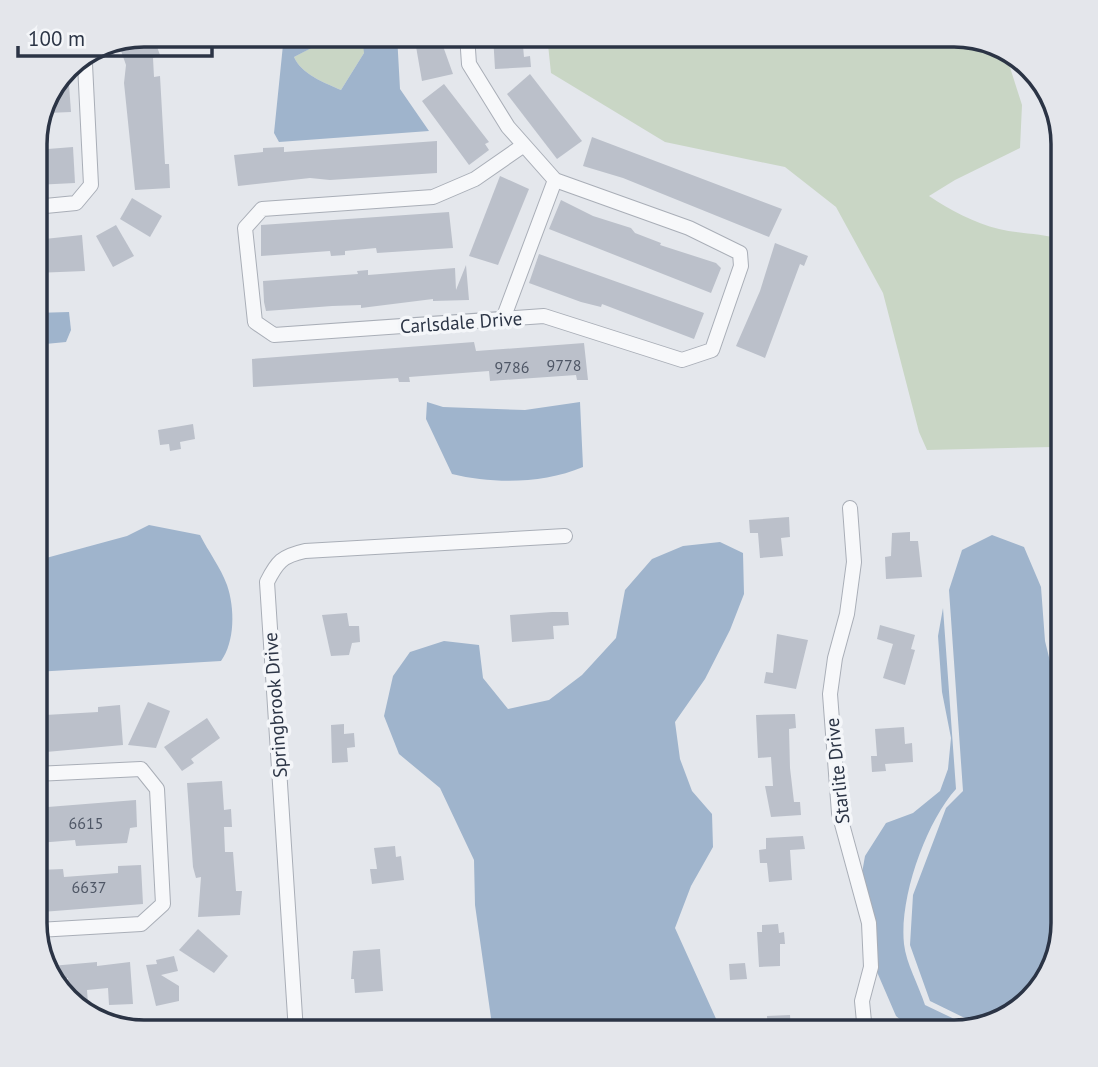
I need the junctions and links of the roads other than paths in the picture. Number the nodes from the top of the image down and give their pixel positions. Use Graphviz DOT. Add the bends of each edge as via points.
graph roads {
  1 [pos="468,47"];
  2 [pos="85,67"];
  3 [pos="524,145"];
  4 [pos="555,180"];
  5 [pos="47,206"];
  6 [pos="503,319"];
  7 [pos="850,509"];
  8 [pos="565,536"];
  9 [pos="47,773"];
  10 [pos="48,929"];
  11 [pos="295,1020"];
  12 [pos="863,1020"];
  1 -- 3 [label="street, Carlsdale Drive" via="469,64"];
  2 -- 5 [label="street" via="91,185 76,202"];
  3 -- 4 [label="street, Carlsdale Drive"];
  3 -- 6 [label="street, Carlsdale Drive" via="475,179 433,197 261,209 244,228 255,322 274,335"];
  4 -- 6 [label="street"];
  4 -- 6 [label="street, Carlsdale Drive" via="689,228 740,253 741,266 712,350 682,360 544,317"];
  7 -- 12 [label="street, Starlite Drive" via="854,562 830,694 839,813 869,923 871,967 862,1001"];
  8 -- 11 [label="street, Springbrook Drive" via="297,553 277,562 267,582"];
  9 -- 10 [label="street" via="141,769 157,789 163,904 141,924"];
}
